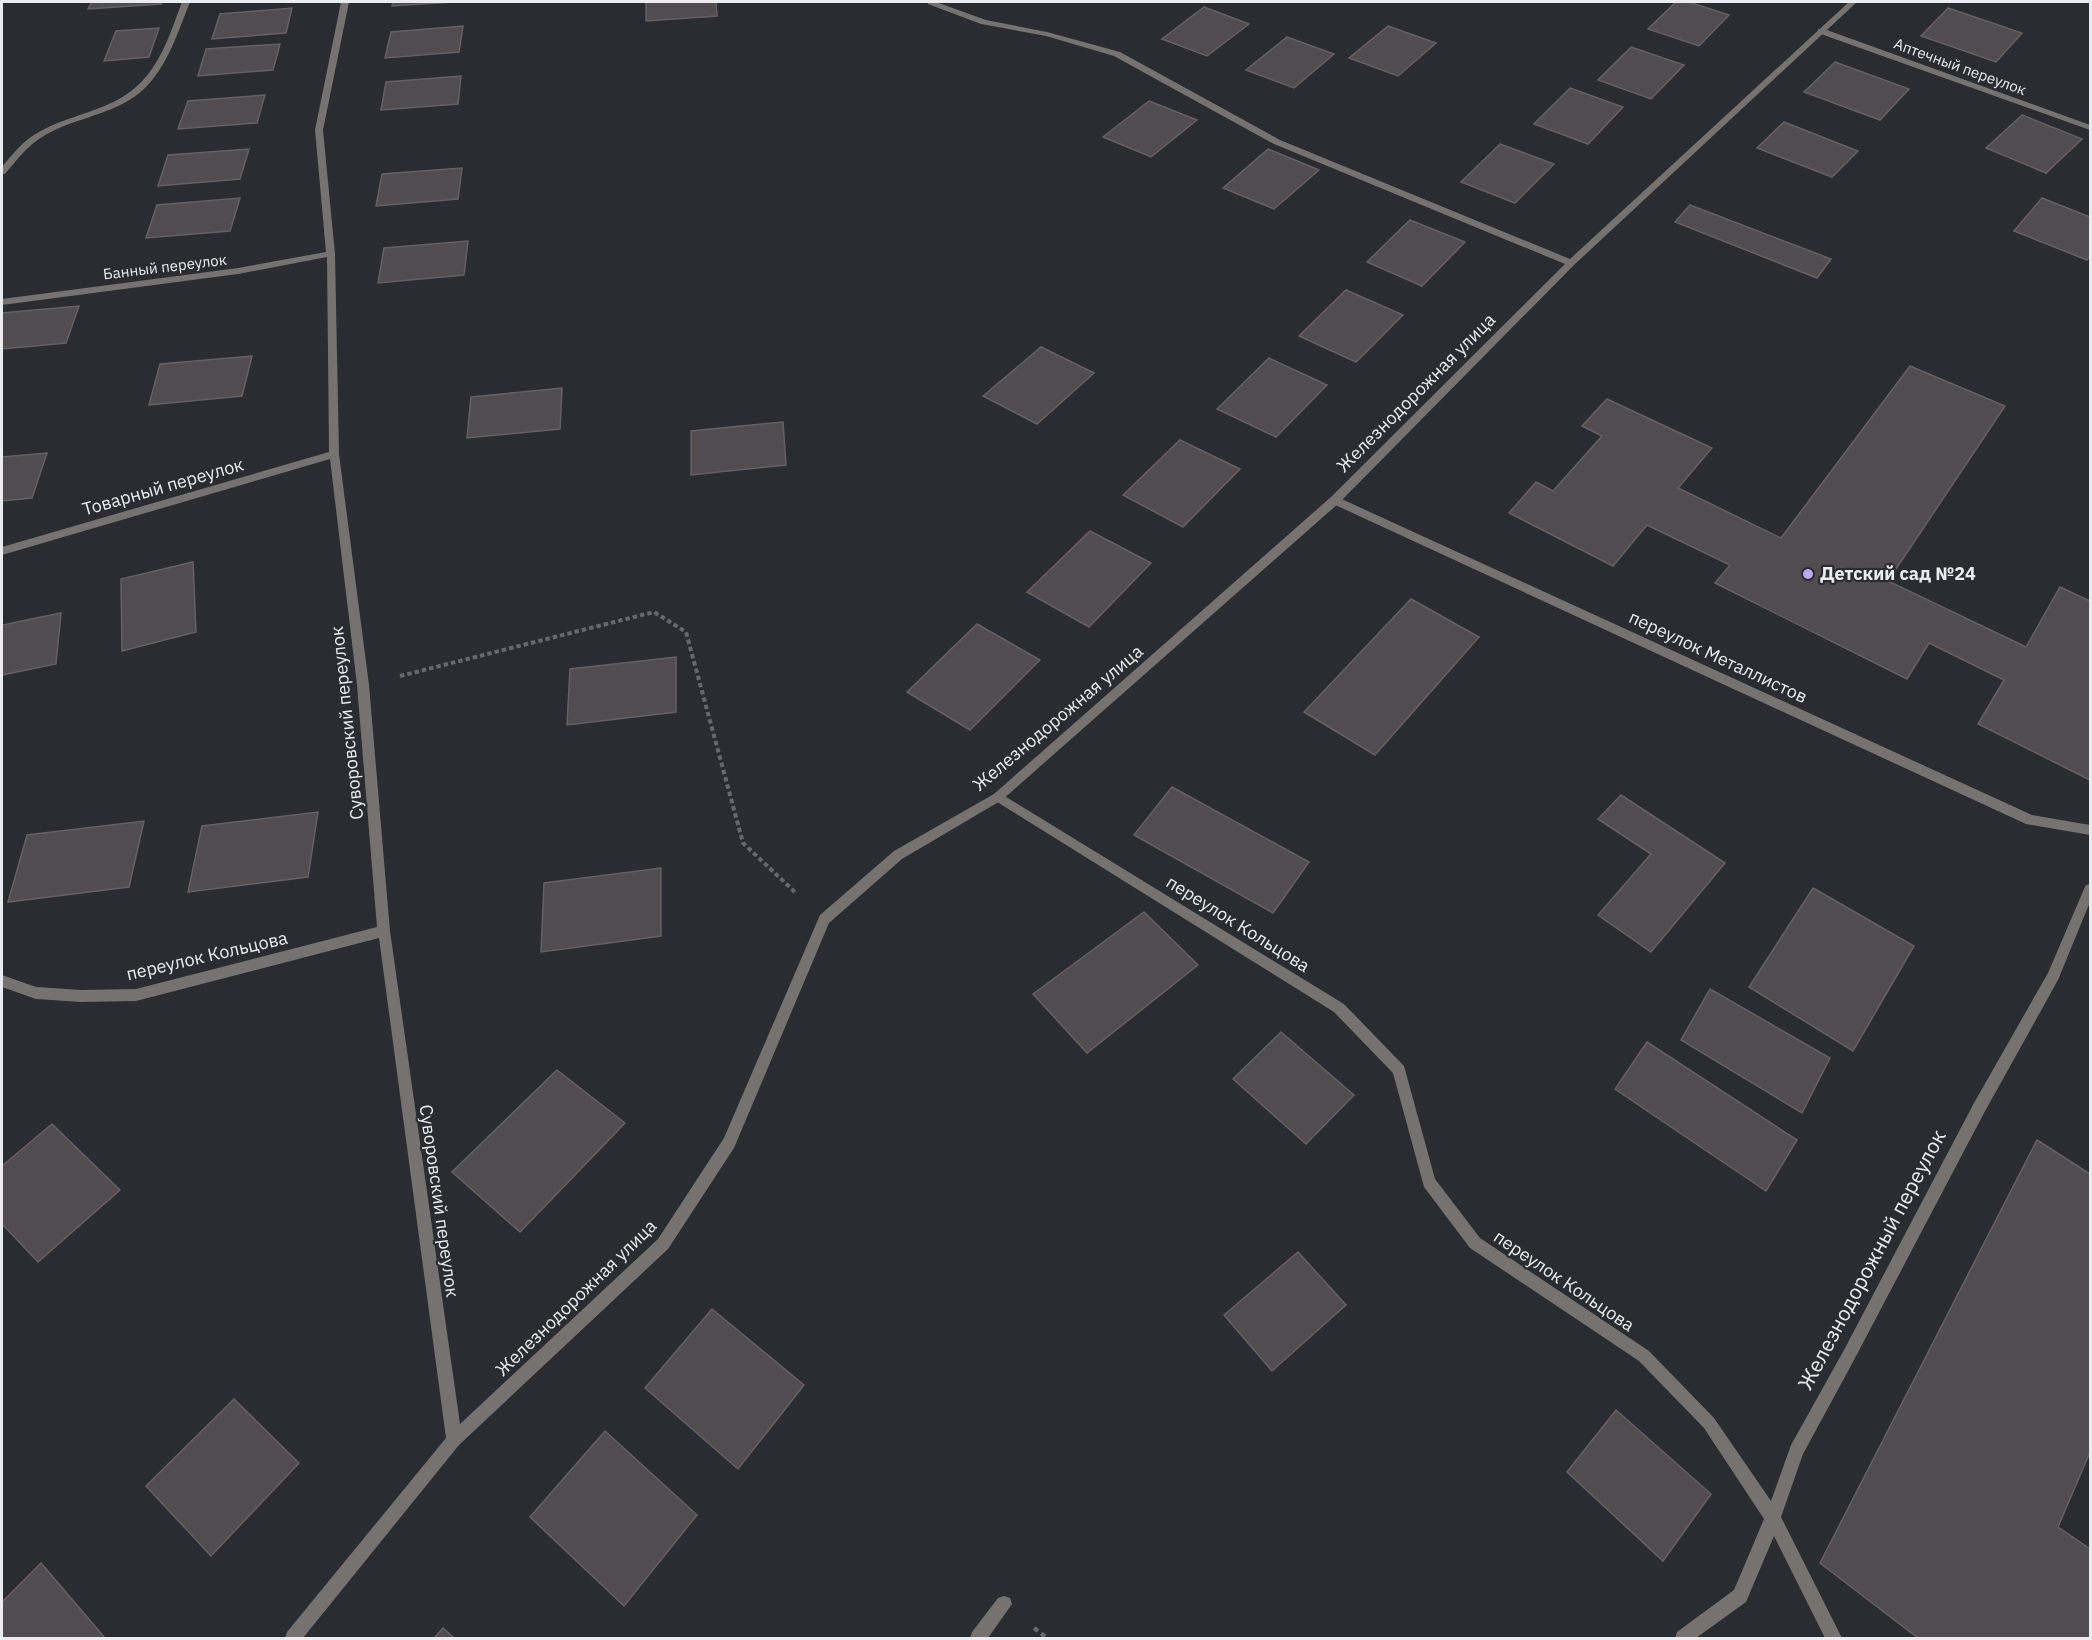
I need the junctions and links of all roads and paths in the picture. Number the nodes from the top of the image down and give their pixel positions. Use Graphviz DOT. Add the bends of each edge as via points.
graph roads {
  1 [pos="186,2"];
  2 [pos="345,2"];
  3 [pos="931,2"];
  4 [pos="1853,2"];
  5 [pos="1821,31"];
  6 [pos="2091,128"];
  7 [pos="2,172"];
  8 [pos="331,254"];
  9 [pos="1571,263"];
  10 [pos="2,302"];
  11 [pos="334,454"];
  12 [pos="1335,500"];
  13 [pos="2,551"];
  14 [pos="363,685"];
  15 [pos="998,797"];
  16 [pos="2091,830"];
  17 [pos="2091,889"];
  18 [pos="824,919"];
  19 [pos="384,931"];
  20 [pos="2,981"];
  21 [pos="454,1440"];
  22 [pos="1773,1518"];
  23 [pos="1004,1605"];
  24 [pos="293,1638"];
  25 [pos="978,1638"];
  26 [pos="1683,1638"];
  27 [pos="1834,1638"];
  1 -- 7 [label="street" via="156,70 140,89 113,106 36,136"];
  2 -- 8 [label="street, Суворовский переулок" via="319,130"];
  3 -- 9 [label="street" via="984,22 1047,34 1117,54 1277,142"];
  4 -- 5 [label="street, Железнодорожная улица"];
  5 -- 6 [label="street, Аптечный переулок"];
  5 -- 9 [label="street, Железнодорожная улица"];
  8 -- 10 [label="street, Банный переулок" via="238,271"];
  8 -- 11 [label="street, Суворовский переулок"];
  9 -- 12 [label="street, Железнодорожная улица"];
  11 -- 13 [label="street, Товарный переулок"];
  11 -- 14 [label="street, Суворовский переулок"];
  12 -- 15 [label="street, Железнодорожная улица"];
  12 -- 16 [label="street, переулок Металлистов" via="2030,820"];
  14 -- 18 [label="path" via="654,612 686,632 743,843"];
  14 -- 19 [label="street, Суворовский переулок"];
  15 -- 18 [label="street, Железнодорожная улица" via="898,855"];
  15 -- 22 [label="street, переулок Кольцова" via="1339,1008 1400,1070 1429,1182 1475,1243 1644,1356 1708,1423"];
  17 -- 22 [label="street, Железнодорожный переулок" via="2053,976 1978,1107 1796,1450"];
  18 -- 21 [label="street, Железнодорожная улица" via="729,1143 663,1244"];
  19 -- 20 [label="street, переулок Кольцова" via="136,995 36,993"];
  19 -- 21 [label="street, Суворовский переулок"];
  21 -- 24 [label="street, Железнодорожная улица"];
  22 -- 26 [label="street, Железнодорожный переулок" via="1740,1596"];
  22 -- 27 [label="street, переулок Кольцова"];
  23 -- 25 [label="street"];
}
